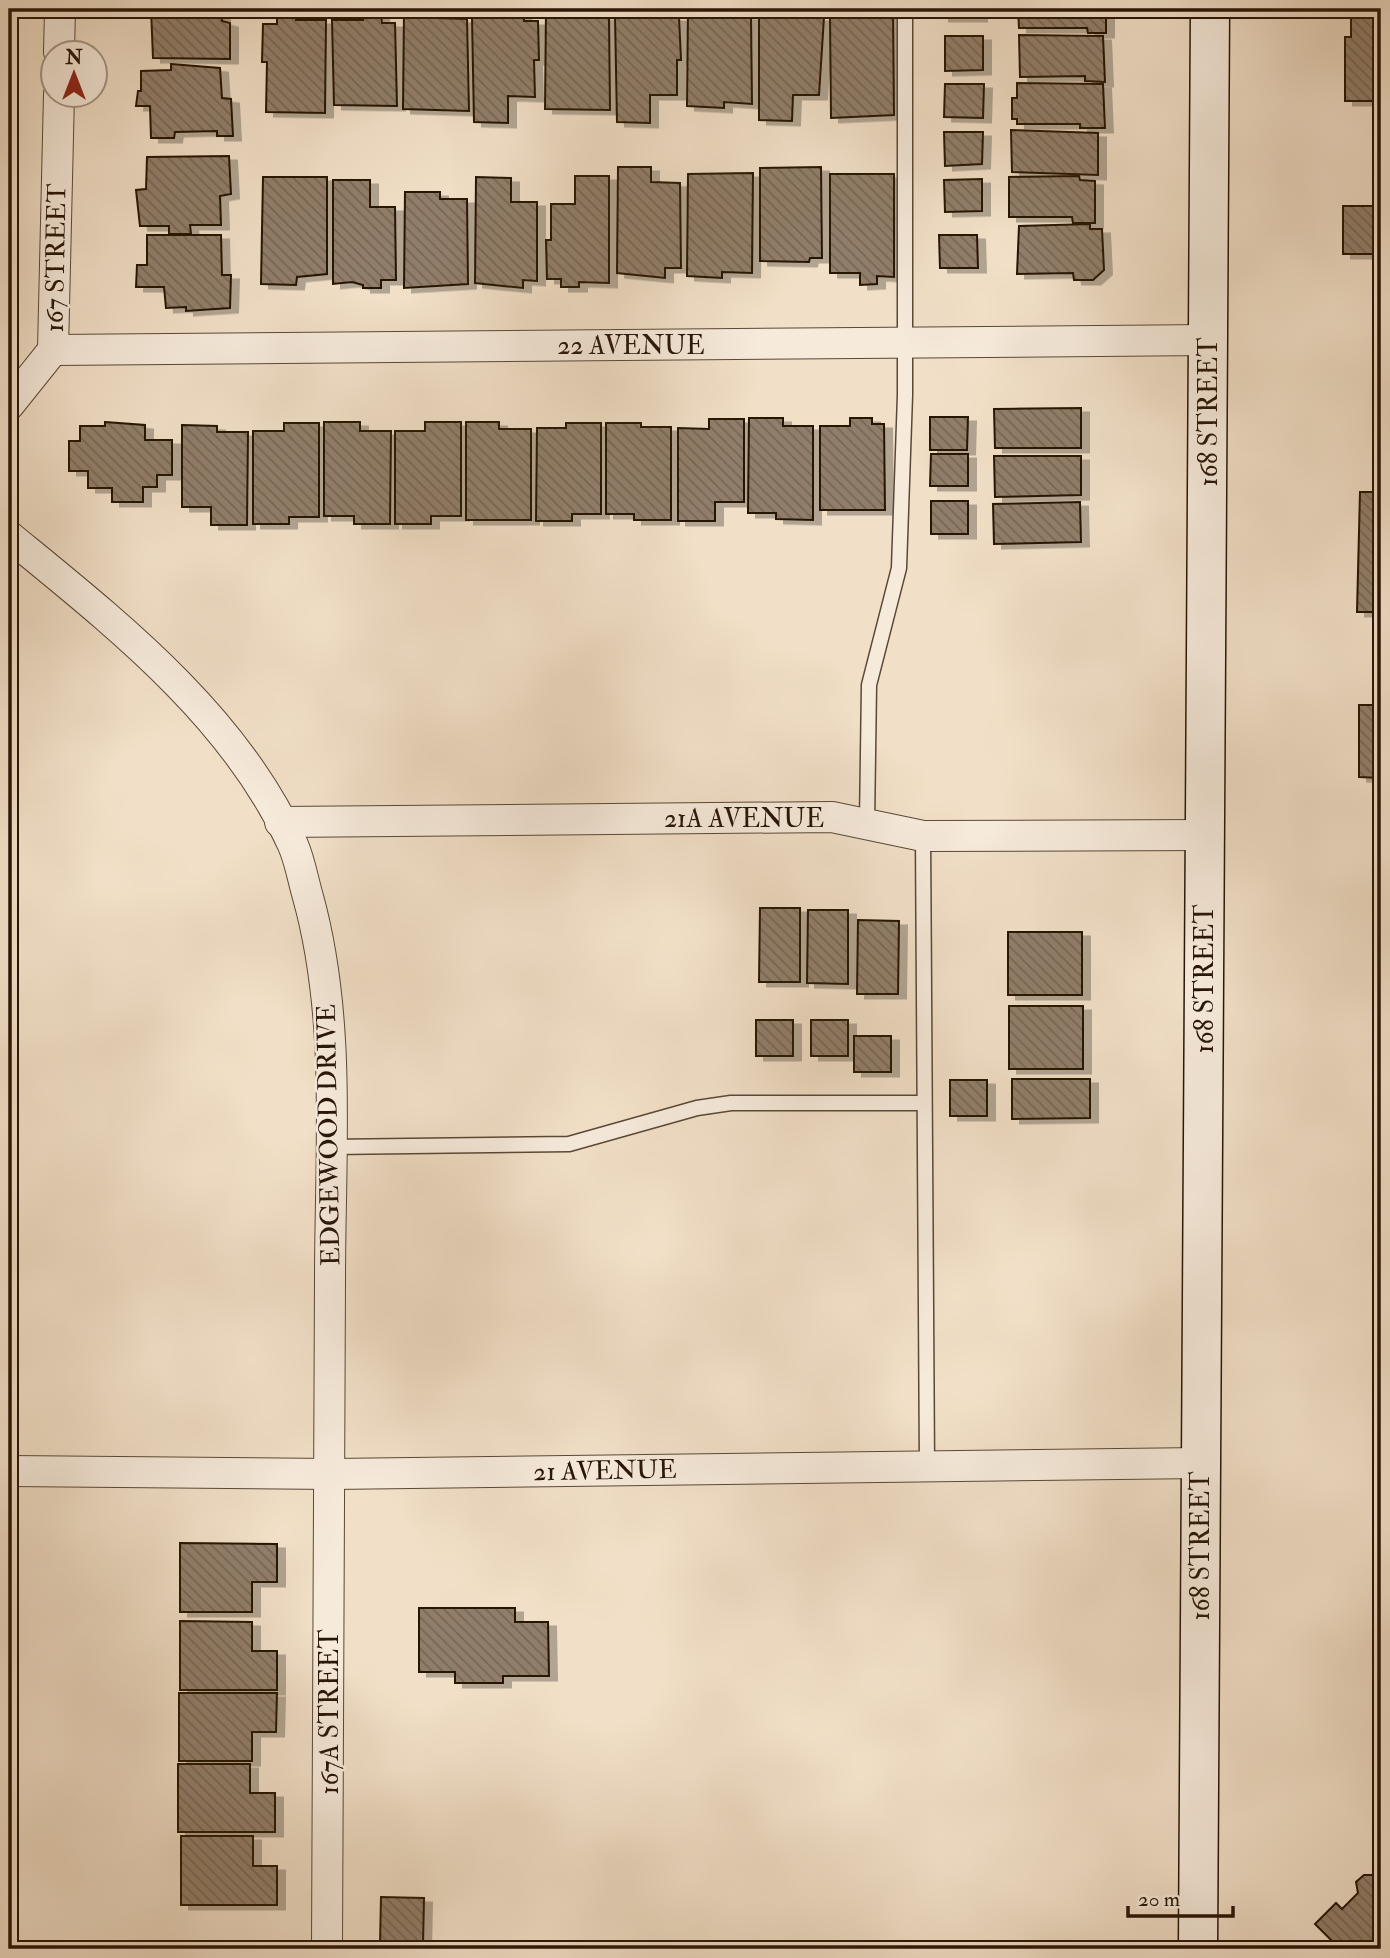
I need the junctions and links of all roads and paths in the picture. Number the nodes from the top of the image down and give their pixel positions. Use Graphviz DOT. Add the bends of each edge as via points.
graph roads {
  1 [pos="60,9"];
  2 [pos="905,9"];
  3 [pos="1210,9"];
  4 [pos="59,38"];
  5 [pos="59,108"];
  6 [pos="1208,340"];
  7 [pos="904,343"];
  8 [pos="53,350"];
  9 [pos="9,405"];
  10 [pos="9,536"];
  11 [pos="280,822"];
  12 [pos="867,823"];
  13 [pos="1205,835"];
  14 [pos="923,836"];
  15 [pos="923,1103"];
  16 [pos="330,1147"];
  17 [pos="1201,1463"];
  18 [pos="927,1467"];
  19 [pos="9,1471"];
  20 [pos="332,1474"];
  21 [pos="327,1949"];
  22 [pos="1198,1949"];
  1 -- 4 [label="street"];
  2 -- 7 [label="lane"];
  3 -- 6 [label="main road, 168 STREET"];
  5 -- 8 [label="street, 167 STREET"];
  6 -- 7 [label="street, 22 AVENUE"];
  6 -- 13 [label="main road, 168 STREET"];
  7 -- 8 [label="street, 22 AVENUE"];
  7 -- 12 [label="lane" via="900,568 869,685"];
  8 -- 9 [label="street, 167 STREET"];
  10 -- 11 [label="street, EDGEWOOD DRIVE" via="162,667 236,751"];
  11 -- 12 [label="street, 21A AVENUE" via="832,817"];
  11 -- 16 [label="street, EDGEWOOD DRIVE" via="294,847 317,930 330,1022"];
  12 -- 14 [label="street, 21A AVENUE"];
  13 -- 14 [label="street, 21A AVENUE"];
  13 -- 17 [label="main road, 168 STREET"];
  14 -- 15 [label="lane"];
  15 -- 16 [label="lane" via="731,1103 569,1144"];
  15 -- 18 [label="lane"];
  16 -- 20 [label="street, EDGEWOOD DRIVE"];
  17 -- 18 [label="street, 21 AVENUE"];
  17 -- 22 [label="main road, 168 STREET"];
  18 -- 20 [label="street, 21 AVENUE"];
  19 -- 20 [label="street, 21 AVENUE"];
  20 -- 21 [label="street, 167A STREET"];
}
